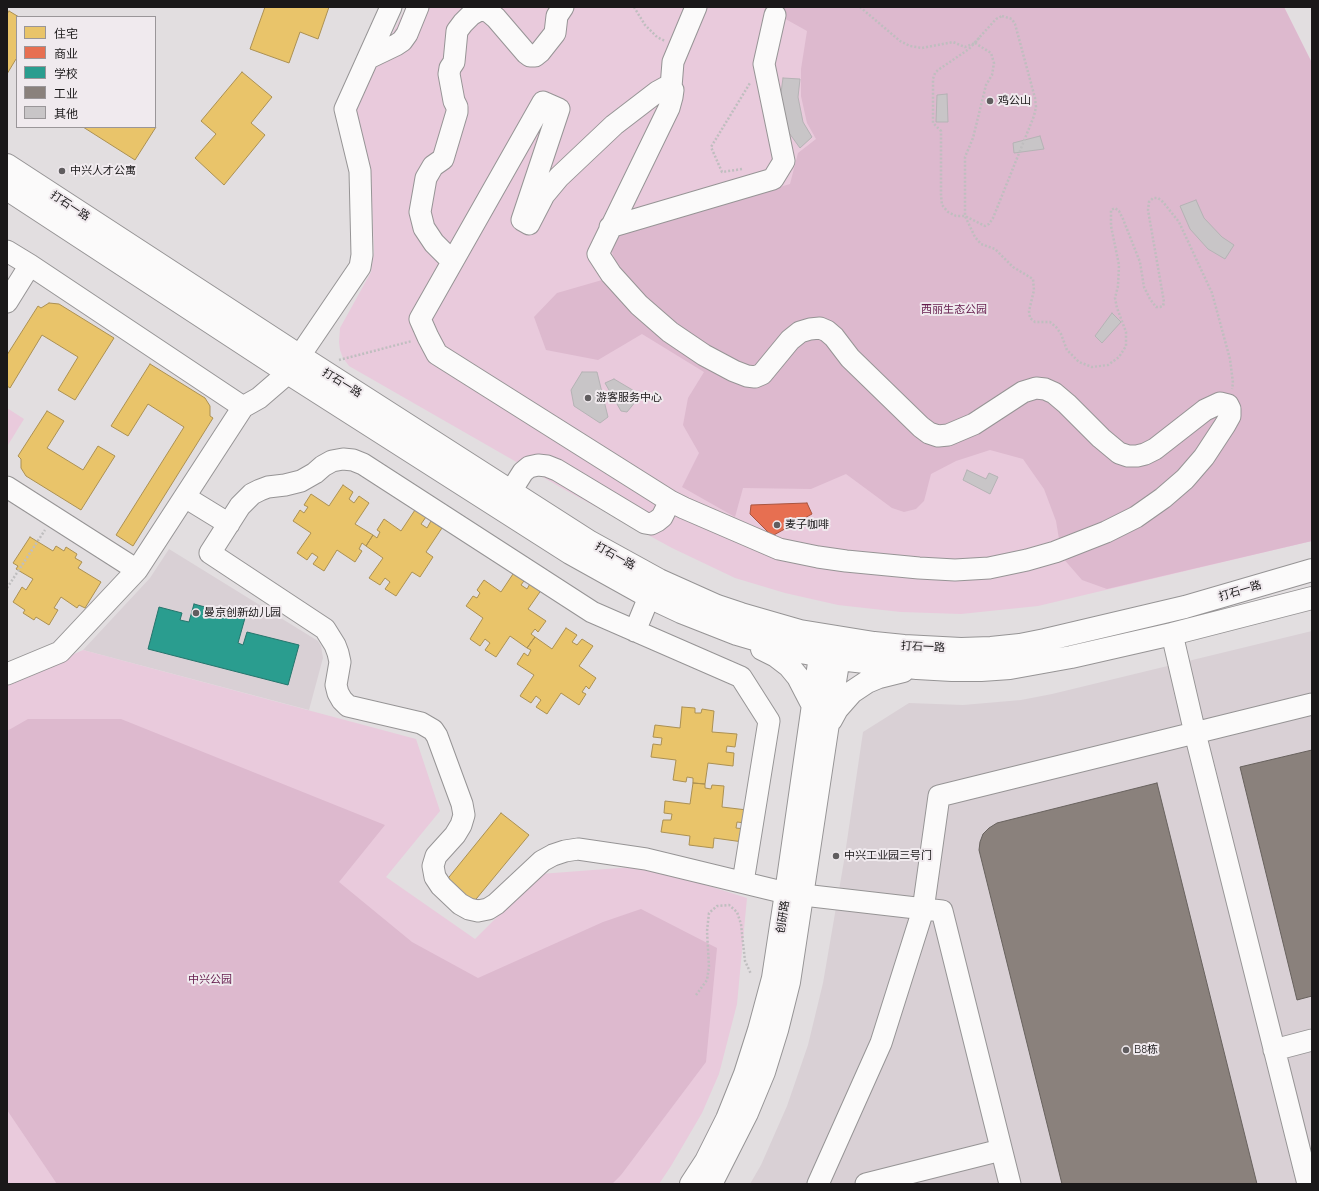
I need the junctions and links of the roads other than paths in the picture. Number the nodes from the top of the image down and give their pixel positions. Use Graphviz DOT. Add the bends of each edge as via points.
graph roads {
  1 [pos="391,7"];
  2 [pos="418,7"];
  3 [pos="563,7"];
  4 [pos="696,7"];
  5 [pos="775,15"];
  6 [pos="369,58"];
  7 [pos="671,87"];
  8 [pos="7,165"];
  9 [pos="7,189"];
  10 [pos="610,227"];
  11 [pos="7,251"];
  12 [pos="452,261"];
  13 [pos="30,266"];
  14 [pos="7,302"];
  15 [pos="301,365"];
  16 [pos="243,407"];
  17 [pos="7,487"];
  18 [pos="511,491"];
  19 [pos="185,497"];
  20 [pos="670,501"];
  21 [pos="229,524"];
  22 [pos="138,570"];
  23 [pos="1312,570"];
  24 [pos="649,597"];
  25 [pos="1312,598"];
  26 [pos="634,631"];
  27 [pos="737,634"];
  28 [pos="1172,634"];
  29 [pos="831,646"];
  30 [pos="917,668"];
  31 [pos="7,674"];
  32 [pos="1312,704"];
  33 [pos="813,706"];
  34 [pos="827,730"];
  35 [pos="1195,733"];
  36 [pos="743,882"];
  37 [pos="794,894"];
  38 [pos="924,910"];
  39 [pos="1312,1040"];
  40 [pos="1274,1050"];
  41 [pos="1001,1150"];
  42 [pos="691,1184"];
  43 [pos="711,1184"];
  44 [pos="818,1184"];
  45 [pos="866,1184"];
  46 [pos="1010,1184"];
  47 [pos="1308,1184"];
  1 -- 6 [label="street"];
  2 -- 6 [label="street" via="402,41"];
  3 -- 12 [label="street" via="557,16 555,33 535,56 526,53 490,12 483,10 471,15 457,31 454,62 449,74 457,112 443,159 432,166 426,178 420,212 424,228 434,243"];
  4 -- 7 [label="street" via="673,62"];
  5 -- 10 [label="street" via="764,64 784,161 773,179"];
  6 -- 15 [label="street" via="345,109 360,171 360,267"];
  7 -- 10 [label="street" via="673,90 669,108"];
  7 -- 12 [label="street" via="663,88 614,125 559,177 544,195 529,224 522,220 559,109 543,102"];
  8 -- 15 [label="main road, 打石一路"];
  9 -- 15 [label="main road, 打石一路"];
  10 -- 20 [label="street" via="598,254 610,274 639,305 670,332 710,359 747,376 755,377 762,374 790,340 800,332 820,328 834,337 850,358 929,434 948,435 974,424 1023,392 1036,388 1054,393 1119,453 1136,456 1155,449 1205,410 1220,403 1228,405 1230,409 1230,416 1204,457 1185,479 1147,509 1130,520 1082,542 1027,560 989,568 919,568 799,554 779,549"];
  11 -- 13 [label="street"];
  12 -- 20 [label="street" via="420,319 437,354"];
  13 -- 14 [label="street"];
  13 -- 16 [label="street"];
  15 -- 16 [label="street" via="259,398"];
  15 -- 18 [label="main road, 打石一路"];
  15 -- 24 [label="main road, 打石一路" via="570,553"];
  16 -- 19 [label="street"];
  17 -- 22 [label="street"];
  18 -- 20 [label="street" via="523,472 538,465 558,470 645,523 651,524 662,517"];
  18 -- 29 [label="main road, 打石一路" via="590,542 659,580 717,606 800,631"];
  19 -- 21 [label="street"];
  19 -- 22 [label="street"];
  21 -- 26 [label="street" via="245,500 260,490 301,481 332,461 353,460 592,612"];
  21 -- 36 [label="street" via="210,554 325,629 338,653 340,662 336,685 342,700 348,706 421,723 433,730 437,736 464,815 456,835 436,856 433,866 435,878 460,904 478,911 488,909 542,861 565,850 578,849 646,859"];
  22 -- 31 [label="street" via="60,652"];
  23 -- 29 [label="main road, 打石一路" via="1185,607 1020,645 991,648"];
  24 -- 26 [label="street"];
  24 -- 27 [label="main road, 打石一路"];
  25 -- 28 [label="main road, 打石一路"];
  26 -- 36 [label="street" via="741,678 769,721"];
  27 -- 29 [label="main road, 打石一路" via="795,651"];
  27 -- 33 [label="main road" via="789,666 798,677"];
  28 -- 30 [label="main road, 打石一路" via="1071,658 1024,666 981,670"];
  28 -- 35 [label="street"];
  29 -- 30 [label="main road, 打石一路"];
  29 -- 33 [label="main road, 创研路"];
  29 -- 34 [label="main road, 创研路"];
  30 -- 34 [label="main road" via="879,677 852,692 837,709"];
  32 -- 35 [label="street"];
  33 -- 37 [label="main road, 创研路"];
  34 -- 37 [label="main road, 创研路"];
  35 -- 38 [label="street" via="939,796"];
  35 -- 40 [label="street"];
  36 -- 37 [label="street"];
  37 -- 38 [label="street"];
  37 -- 42 [label="main road, 创研路" via="745,1074 727,1119"];
  37 -- 43 [label="main road, 创研路" via="789,982 777,1030 764,1072 747,1113"];
  38 -- 41 [label="street" via="942,911"];
  38 -- 44 [label="street" via="881,1043"];
  39 -- 40 [label="street"];
  40 -- 47 [label="street"];
  41 -- 45 [label="street"];
  41 -- 46 [label="street"];
}
